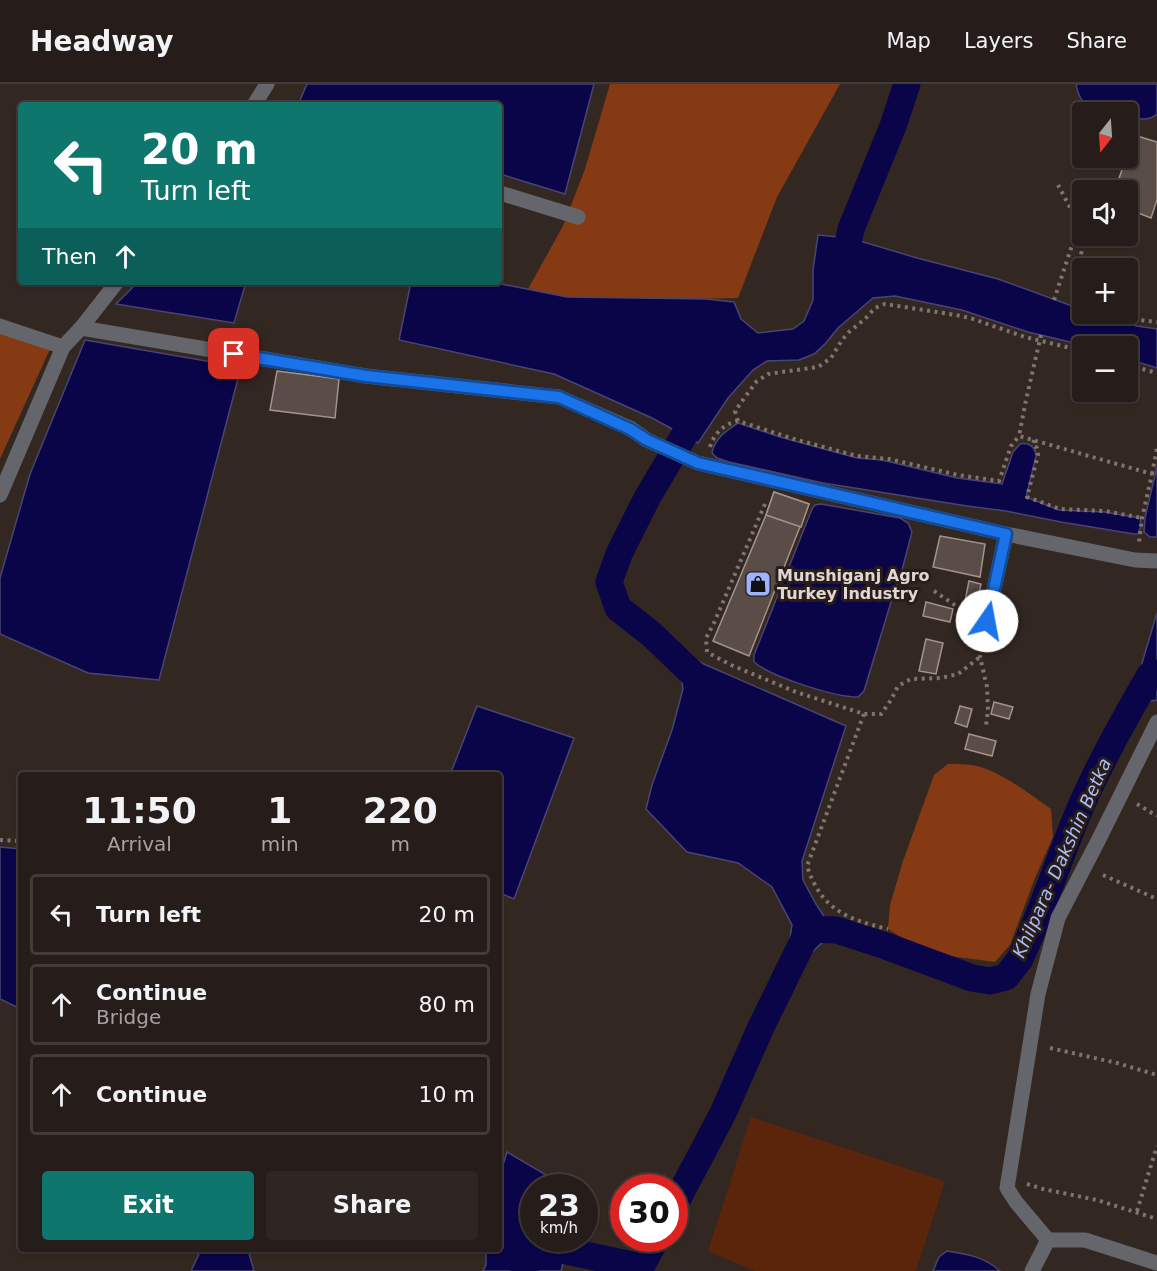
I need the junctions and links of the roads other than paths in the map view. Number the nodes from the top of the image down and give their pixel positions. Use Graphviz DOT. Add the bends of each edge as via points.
graph roads {
  1 [pos="267,84"];
  2 [pos="256,102"];
  3 [pos="502,194"];
  4 [pos="578,217"];
  5 [pos="115,285"];
  6 [pos="0,326"];
  7 [pos="81,328"];
  8 [pos="63,347"];
  9 [pos="0,495"];
  10 [pos="1006,534"];
  11 [pos="1157,561"];
  12 [pos="987,621"];
  13 [pos="1157,722"];
  14 [pos="1048,1240"];
  15 [pos="1157,1263"];
  16 [pos="1032,1271"];
  1 -- 2 [label="street"];
  3 -- 4 [label="street"];
  5 -- 7 [label="street"];
  6 -- 8 [label="street"];
  7 -- 8 [label="street"];
  7 -- 10 [label="street" via="366,376 559,397 703,464"];
  8 -- 9 [label="street"];
  10 -- 11 [label="street"];
  10 -- 12 [label="street"];
  13 -- 14 [label="street" via="1058,918 1038,994 1007,1188"];
  14 -- 15 [label="street" via="1085,1240"];
  14 -- 16 [label="street"];
}
